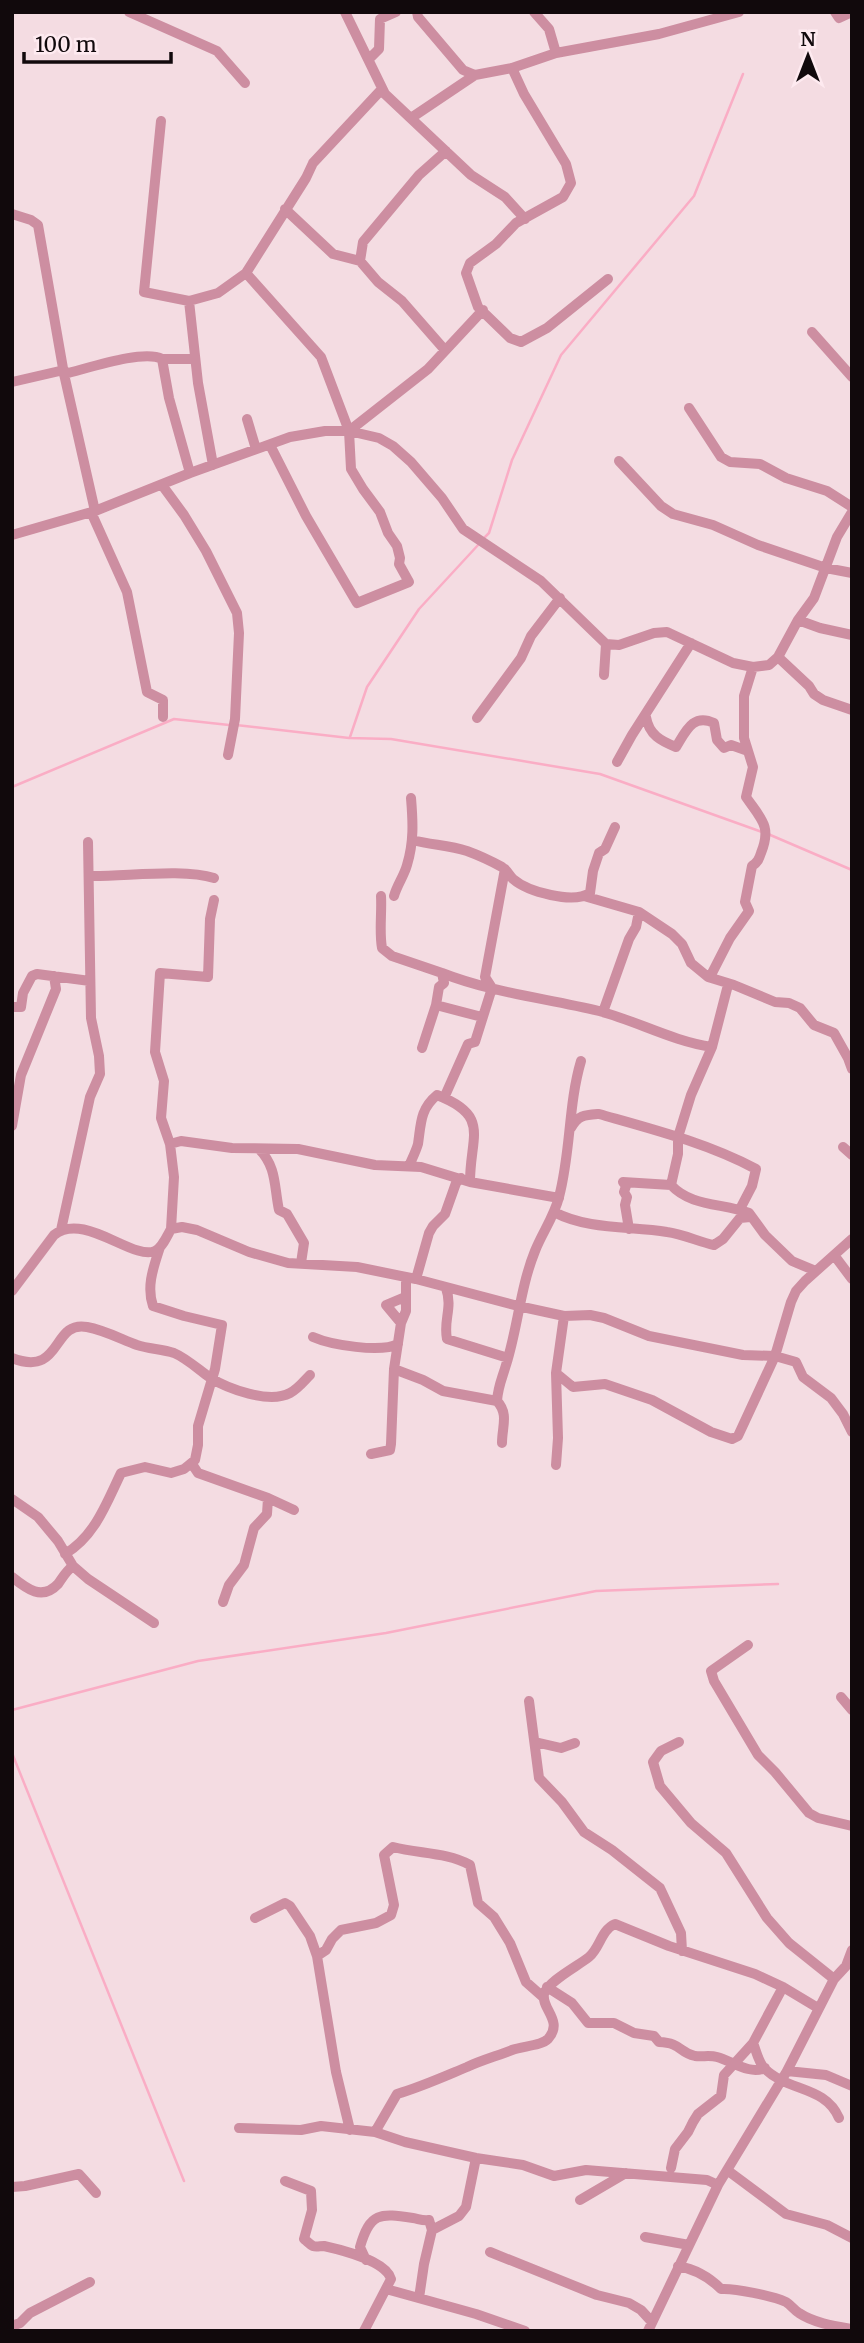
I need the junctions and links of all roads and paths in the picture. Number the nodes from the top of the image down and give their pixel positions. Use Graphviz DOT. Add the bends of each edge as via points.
graph roads {
  1 [pos="128,12"];
  2 [pos="345,12"];
  3 [pos="396,12"];
  4 [pos="417,12"];
  5 [pos="534,12"];
  6 [pos="739,12"];
  7 [pos="835,12"];
  8 [pos="852,12"];
  9 [pos="556,53"];
  10 [pos="369,59"];
  11 [pos="512,68"];
  12 [pos="475,75"];
  13 [pos="245,83"];
  14 [pos="382,89"];
  15 [pos="411,118"];
  16 [pos="161,121"];
  17 [pos="446,151"];
  18 [pos="285,209"];
  19 [pos="12,214"];
  20 [pos="524,219"];
  21 [pos="360,261"];
  22 [pos="246,273"];
  23 [pos="608,279"];
  24 [pos="189,301"];
  25 [pos="483,310"];
  26 [pos="812,332"];
  27 [pos="444,349"];
  28 [pos="162,359"];
  29 [pos="195,359"];
  30 [pos="64,372"];
  31 [pos="852,377"];
  32 [pos="12,382"];
  33 [pos="690,408"];
  34 [pos="247,419"];
  35 [pos="349,431"];
  36 [pos="270,444"];
  37 [pos="256,449"];
  38 [pos="619,461"];
  39 [pos="213,465"];
  40 [pos="190,472"];
  41 [pos="162,485"];
  42 [pos="852,507"];
  43 [pos="93,512"];
  44 [pos="852,512"];
  45 [pos="12,535"];
  46 [pos="826,568"];
  47 [pos="852,573"];
  48 [pos="560,598"];
  49 [pos="798,620"];
  50 [pos="852,635"];
  51 [pos="691,643"];
  52 [pos="606,644"];
  53 [pos="778,657"];
  54 [pos="753,667"];
  55 [pos="604,675"];
  56 [pos="852,710"];
  57 [pos="163,717"];
  58 [pos="646,717"];
  59 [pos="477,718"];
  60 [pos="748,751"];
  61 [pos="228,755"];
  62 [pos="617,762"];
  63 [pos="411,798"];
  64 [pos="615,827"];
  65 [pos="413,839"];
  66 [pos="88,842"];
  67 [pos="505,869"];
  68 [pos="89,876"];
  69 [pos="214,877"];
  70 [pos="381,896"];
  71 [pos="394,896"];
  72 [pos="584,896"];
  73 [pos="214,900"];
  74 [pos="639,912"];
  75 [pos="442,973"];
  76 [pos="54,976"];
  77 [pos="710,976"];
  78 [pos="90,981"];
  79 [pos="728,985"];
  80 [pos="492,988"];
  81 [pos="436,1005"];
  82 [pos="12,1007"];
  83 [pos="603,1012"];
  84 [pos="482,1017"];
  85 [pos="712,1047"];
  86 [pos="422,1048"];
  87 [pos="581,1060"];
  88 [pos="852,1069"];
  89 [pos="444,1098"];
  90 [pos="12,1126"];
  91 [pos="571,1128"];
  92 [pos="678,1138"];
  93 [pos="170,1144"];
  94 [pos="259,1149"];
  95 [pos="409,1166"];
  96 [pos="466,1180"];
  97 [pos="671,1185"];
  98 [pos="559,1198"];
  99 [pos="740,1209"];
  100 [pos="554,1212"];
  101 [pos="750,1217"];
  102 [pos="172,1229"];
  103 [pos="629,1229"];
  104 [pos="61,1230"];
  105 [pos="852,1239"];
  106 [pos="160,1247"];
  107 [pos="834,1255"];
  108 [pos="302,1263"];
  109 [pos="816,1271"];
  110 [pos="411,1278"];
  111 [pos="852,1279"];
  112 [pos="446,1287"];
  113 [pos="12,1291"];
  114 [pos="405,1297"];
  115 [pos="518,1306"];
  116 [pos="564,1316"];
  117 [pos="401,1323"];
  118 [pos="313,1337"];
  119 [pos="398,1344"];
  120 [pos="775,1356"];
  121 [pos="12,1358"];
  122 [pos="508,1359"];
  123 [pos="394,1368"];
  124 [pos="556,1373"];
  125 [pos="310,1375"];
  126 [pos="212,1379"];
  127 [pos="497,1401"];
  128 [pos="852,1432"];
  129 [pos="502,1443"];
  130 [pos="371,1454"];
  131 [pos="192,1464"];
  132 [pos="556,1465"];
  133 [pos="268,1498"];
  134 [pos="12,1499"];
  135 [pos="294,1510"];
  136 [pos="65,1554"];
  137 [pos="73,1566"];
  138 [pos="12,1577"];
  139 [pos="223,1602"];
  140 [pos="154,1623"];
  141 [pos="748,1645"];
  142 [pos="841,1697"];
  143 [pos="529,1701"];
  144 [pos="852,1710"];
  145 [pos="535,1742"];
  146 [pos="679,1742"];
  147 [pos="575,1743"];
  148 [pos="852,1826"];
  149 [pos="255,1918"];
  150 [pos="852,1950"];
  151 [pos="682,1951"];
  152 [pos="317,1956"];
  153 [pos="849,1967"];
  154 [pos="834,1979"];
  155 [pos="783,1987"];
  156 [pos="545,1992"];
  157 [pos="818,2008"];
  158 [pos="753,2043"];
  159 [pos="733,2063"];
  160 [pos="765,2068"];
  161 [pos="784,2075"];
  162 [pos="852,2086"];
  163 [pos="839,2118"];
  164 [pos="239,2128"];
  165 [pos="350,2130"];
  166 [pos="375,2132"];
  167 [pos="475,2158"];
  168 [pos="671,2168"];
  169 [pos="727,2170"];
  170 [pos="629,2172"];
  171 [pos="285,2181"];
  172 [pos="718,2185"];
  173 [pos="12,2187"];
  174 [pos="96,2193"];
  175 [pos="580,2200"];
  176 [pos="432,2230"];
  177 [pos="645,2237"];
  178 [pos="852,2238"];
  179 [pos="689,2245"];
  180 [pos="490,2252"];
  181 [pos="366,2260"];
  182 [pos="678,2266"];
  183 [pos="90,2282"];
  184 [pos="386,2289"];
  185 [pos="419,2298"];
  186 [pos="18,2327"];
  187 [pos="650,2327"];
  188 [pos="852,2329"];
  189 [pos="365,2330"];
  190 [pos="525,2331"];
  1 -- 13 [label="street" via="217,51"];
  2 -- 10 [label="street"];
  3 -- 10 [label="street" via="380,19 379,48"];
  4 -- 12 [label="street" via="463,70"];
  5 -- 9 [label="street" via="550,29"];
  6 -- 9 [label="street" via="659,34"];
  7 -- 8 [label="street" via="839,18"];
  9 -- 11 [label="street"];
  10 -- 14 [label="street"];
  11 -- 12 [label="street"];
  11 -- 20 [label="street" via="566,164 571,183 563,197"];
  12 -- 15 [label="street"];
  14 -- 15 [label="street"];
  14 -- 18 [label="street" via="313,163"];
  15 -- 17 [label="street"];
  16 -- 24 [label="street" via="145,292"];
  17 -- 20 [label="street" via="471,175 505,197"];
  17 -- 21 [label="street" via="419,175 363,242"];
  18 -- 21 [label="street" via="333,254"];
  18 -- 22 [label="street"];
  19 -- 30 [label="street" via="38,225"];
  20 -- 25 [label="street" via="470,263 468,282"];
  21 -- 27 [label="street"];
  22 -- 24 [label="street" via="218,293"];
  22 -- 35 [label="street" via="321,357"];
  23 -- 25 [label="street" via="547,328 521,342 510,338"];
  24 -- 29 [label="street"];
  25 -- 27 [label="street"];
  26 -- 31 [label="street"];
  27 -- 35 [label="street" via="428,369"];
  28 -- 29 [label="street"];
  28 -- 30 [label="street" via="155,355"];
  28 -- 40 [label="street"];
  29 -- 39 [label="street"];
  30 -- 32 [label="street"];
  30 -- 43 [label="street"];
  33 -- 42 [label="street" via="721,457 760,464 827,491"];
  34 -- 37 [label="street"];
  35 -- 36 [label="street" via="325,431"];
  35 -- 36 [label="street" via="351,469 380,512 409,582 357,603"];
  35 -- 48 [label="street" via="393,446 442,498 463,528"];
  36 -- 37 [label="street"];
  37 -- 39 [label="street"];
  38 -- 46 [label="street" via="673,514"];
  39 -- 40 [label="street"];
  40 -- 41 [label="street"];
  41 -- 43 [label="street"];
  41 -- 61 [label="street" via="206,551 237,613 234,719"];
  43 -- 45 [label="street"];
  43 -- 57 [label="street" via="127,592 147,692 163,700"];
  44 -- 46 [label="street"];
  46 -- 47 [label="street"];
  46 -- 49 [label="street" via="814,598"];
  48 -- 52 [label="street"];
  48 -- 59 [label="street"];
  49 -- 50 [label="street"];
  49 -- 53 [label="street"];
  51 -- 52 [label="street" via="667,632"];
  51 -- 54 [label="street"];
  51 -- 58 [label="street"];
  52 -- 55 [label="street"];
  53 -- 54 [label="street" via="769,665"];
  53 -- 56 [label="street" via="814,694"];
  54 -- 60 [label="street" via="744,696"];
  58 -- 60 [label="street" via="647,726 662,743 676,747 689,726 705,719 714,723 717,740 724,748 731,745"];
  58 -- 62 [label="street"];
  60 -- 77 [label="street" via="753,767 746,797 763,821 768,838 752,866 745,902 749,911"];
  63 -- 65 [label="street"];
  64 -- 72 [label="street" via="599,853 590,892"];
  65 -- 67 [label="street" via="469,852"];
  65 -- 71 [label="street"];
  66 -- 68 [label="street"];
  67 -- 72 [label="street" via="534,891 560,898"];
  67 -- 80 [label="street" via="485,977"];
  68 -- 69 [label="street"];
  68 -- 78 [label="street"];
  70 -- 75 [label="street" via="382,948 392,956"];
  72 -- 74 [label="street"];
  73 -- 93 [label="street" via="208,978 160,973 155,1052 164,1081 161,1118"];
  74 -- 77 [label="street" via="672,934 691,963"];
  74 -- 83 [label="street"];
  75 -- 80 [label="street"];
  75 -- 81 [label="street" via="444,983"];
  76 -- 78 [label="street"];
  76 -- 82 [label="street" via="32,976 21,1007"];
  76 -- 90 [label="street" via="55,989 20,1075"];
  77 -- 79 [label="street"];
  78 -- 104 [label="street" via="100,1074 90,1097"];
  79 -- 85 [label="street"];
  79 -- 88 [label="street" via="800,1008 814,1025 834,1033"];
  80 -- 83 [label="street"];
  80 -- 84 [label="street"];
  81 -- 84 [label="street"];
  81 -- 86 [label="street"];
  83 -- 85 [label="street" via="687,1043"];
  84 -- 89 [label="street" via="475,1042 468,1044"];
  85 -- 92 [label="street"];
  87 -- 91 [label="street"];
  89 -- 95 [label="street" via="437,1095 425,1107"];
  89 -- 96 [label="street" via="463,1108 474,1123"];
  91 -- 92 [label="street" via="581,1116 599,1114"];
  91 -- 98 [label="street"];
  92 -- 97 [label="street"];
  92 -- 99 [label="street" via="756,1169"];
  93 -- 94 [label="street" via="181,1141"];
  93 -- 102 [label="street"];
  94 -- 95 [label="street" via="298,1149 375,1165"];
  94 -- 108 [label="street" via="272,1167 279,1210 287,1214 304,1243"];
  95 -- 96 [label="street"];
  96 -- 98 [label="street"];
  96 -- 110 [label="street" via="456,1183"];
  97 -- 99 [label="street" via="679,1194"];
  97 -- 103 [label="street" via="623,1182"];
  98 -- 100 [label="street"];
  99 -- 101 [label="street"];
  100 -- 103 [label="street" via="568,1219"];
  100 -- 115 [label="street" via="535,1251"];
  101 -- 103 [label="street" via="740,1218 714,1245 668,1232"];
  101 -- 109 [label="street" via="792,1261"];
  102 -- 106 [label="street"];
  102 -- 108 [label="street" via="197,1230 248,1252"];
  104 -- 106 [label="street" via="72,1227 93,1232 144,1252"];
  104 -- 113 [label="street"];
  105 -- 107 [label="street"];
  106 -- 126 [label="street" via="149,1295 153,1306 222,1325"];
  107 -- 109 [label="street"];
  107 -- 111 [label="street"];
  108 -- 110 [label="street" via="357,1267"];
  109 -- 120 [label="street" via="791,1301"];
  110 -- 112 [label="street"];
  110 -- 114 [label="street"];
  112 -- 115 [label="street"];
  112 -- 122 [label="street" via="450,1298 447,1339"];
  114 -- 117 [label="street"];
  114 -- 117 [label="street" via="386,1305"];
  115 -- 116 [label="street"];
  115 -- 122 [label="street"];
  116 -- 120 [label="street" via="597,1316 649,1336 743,1355"];
  116 -- 124 [label="street"];
  117 -- 119 [label="street"];
  118 -- 119 [label="street" via="348,1346"];
  119 -- 123 [label="street"];
  120 -- 124 [label="street" via="738,1436 732,1438 711,1432 652,1399 605,1384 573,1387"];
  120 -- 128 [label="street" via="796,1362 803,1377 831,1398"];
  121 -- 126 [label="street" via="39,1363 59,1340 82,1326 174,1353"];
  122 -- 127 [label="street"];
  123 -- 127 [label="street" via="443,1391"];
  123 -- 130 [label="street" via="390,1450"];
  124 -- 132 [label="street"];
  125 -- 126 [label="street" via="289,1394 266,1399"];
  126 -- 131 [label="street"];
  127 -- 129 [label="street" via="506,1422"];
  131 -- 133 [label="street" via="198,1473"];
  131 -- 136 [label="street" via="171,1473 145,1467 121,1474 88,1536"];
  133 -- 135 [label="street"];
  133 -- 139 [label="street" via="267,1514 254,1528 244,1565"];
  134 -- 136 [label="street" via="38,1517"];
  136 -- 137 [label="street"];
  137 -- 138 [label="street" via="42,1594"];
  137 -- 140 [label="street"];
  141 -- 148 [label="street" via="711,1671 714,1681 758,1755 810,1813"];
  142 -- 144 [label="street"];
  143 -- 145 [label="street"];
  145 -- 147 [label="street" via="562,1748"];
  145 -- 151 [label="street" via="538,1778 584,1832 660,1888 681,1933"];
  146 -- 154 [label="street" via="653,1762 660,1786 691,1823 726,1853 789,1943"];
  149 -- 152 [label="street" via="285,1903 290,1906"];
  150 -- 153 [label="street"];
  151 -- 155 [label="street"];
  151 -- 156 [label="street" via="615,1924 608,1927 588,1958"];
  152 -- 156 [label="street" via="341,1930 391,1915 394,1905 383,1855 393,1847 438,1853 470,1865 478,1903 494,1917 510,1943 526,1982"];
  152 -- 165 [label="street"];
  153 -- 154 [label="street"];
  154 -- 157 [label="street"];
  155 -- 157 [label="street"];
  155 -- 158 [label="street"];
  156 -- 159 [label="street" via="572,2003 588,2023 614,2023 654,2036 659,2042 674,2042 695,2056"];
  156 -- 166 [label="street" via="553,2025 544,2042 397,2094"];
  157 -- 161 [label="street"];
  158 -- 159 [label="street"];
  158 -- 160 [label="street"];
  159 -- 160 [label="street" via="747,2069"];
  159 -- 168 [label="street" via="724,2075 721,2096 698,2114 675,2149"];
  160 -- 161 [label="street"];
  161 -- 162 [label="street" via="826,2075"];
  161 -- 163 [label="street" via="827,2099"];
  161 -- 169 [label="street"];
  164 -- 165 [label="street"];
  165 -- 166 [label="street"];
  166 -- 167 [label="street"];
  167 -- 170 [label="street" via="523,2165 554,2176 586,2170"];
  167 -- 176 [label="street" via="466,2207 459,2216"];
  169 -- 172 [label="street"];
  169 -- 178 [label="street" via="786,2214 827,2225"];
  170 -- 172 [label="street"];
  170 -- 175 [label="street"];
  171 -- 181 [label="street" via="311,2191 312,2210 304,2239"];
  172 -- 179 [label="street"];
  173 -- 174 [label="street" via="79,2174"];
  176 -- 181 [label="street" via="429,2220 377,2216 368,2222 360,2247"];
  176 -- 185 [label="street"];
  177 -- 179 [label="street"];
  179 -- 182 [label="street"];
  180 -- 187 [label="street" via="597,2295 629,2303 641,2310"];
  181 -- 184 [label="street" via="389,2272"];
  182 -- 187 [label="street"];
  182 -- 188 [label="street" via="692,2269 721,2288 787,2303 807,2317"];
  183 -- 186 [label="street" via="30,2312"];
  184 -- 185 [label="street"];
  184 -- 189 [label="street"];
  185 -- 190 [label="street"];
}
